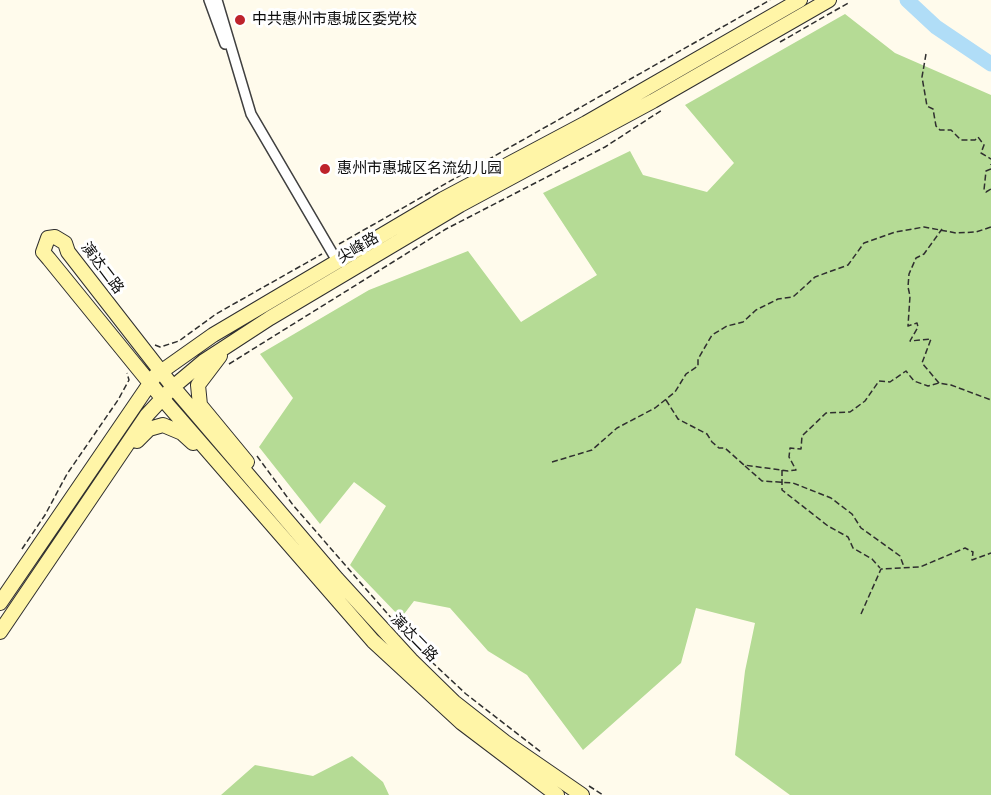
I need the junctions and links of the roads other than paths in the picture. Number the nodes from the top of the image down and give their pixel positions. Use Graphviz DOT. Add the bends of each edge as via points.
graph roads {
  1 [pos="208,0"];
  2 [pos="217,0"];
  3 [pos="800,0"];
  4 [pos="829,0"];
  5 [pos="235,62"];
  6 [pos="431,215"];
  7 [pos="66,246"];
  8 [pos="334,255"];
  9 [pos="49,259"];
  10 [pos="231,344"];
  11 [pos="156,376"];
  12 [pos="173,387"];
  13 [pos="163,398"];
  14 [pos="110,469"];
  15 [pos="236,484"];
  16 [pos="267,497"];
  17 [pos="50,529"];
  18 [pos="64,537"];
  19 [pos="310,557"];
  20 [pos="0,603"];
  21 [pos="5,615"];
  22 [pos="0,632"];
  23 [pos="510,753"];
  24 [pos="584,789"];
  25 [pos="557,795"];
  1 -- 5 [label="street"];
  2 -- 5 [label="street"];
  3 -- 6 [label="main road, 尖峰路"];
  4 -- 6 [label="main road, 尖峰路" via="653,101"];
  5 -- 8 [label="street" via="251,114"];
  6 -- 8 [label="main road, 尖峰路"];
  6 -- 10 [label="main road, 尖峰路"];
  7 -- 9 [label="main road" via="58,257"];
  7 -- 9 [label="main road, 演达二路" via="60,239 48,238 43,252"];
  7 -- 11 [label="main road, 演达二路"];
  8 -- 11 [label="main road, 尖峰路"];
  9 -- 11 [label="main road, 演达二路"];
  10 -- 12 [label="main road, 尖峰路"];
  10 -- 16 [label="main road" via="198,385 200,405 252,467"];
  11 -- 12 [label="main road, 演达二路"];
  11 -- 13 [label="main road, 演达二路"];
  11 -- 17 [label="main road, 尖峰路"];
  12 -- 13 [label="main road, 尖峰路"];
  12 -- 16 [label="main road, 演达二路"];
  13 -- 14 [label="main road, 尖峰路"];
  13 -- 15 [label="main road, 演达二路"];
  14 -- 15 [label="main road" via="149,429 163,425 182,433"];
  14 -- 18 [label="main road, 尖峰路"];
  15 -- 19 [label="main road, 演达二路"];
  16 -- 19 [label="main road, 演达二路"];
  17 -- 18 [label="main road"];
  17 -- 20 [label="main road, 尖峰路"];
  18 -- 21 [label="main road, 尖峰路"];
  19 -- 23 [label="main road, 演达二路" via="428,686 454,702"];
  21 -- 22 [label="main road, 尖峰路"];
  23 -- 24 [label="main road, 演达二路"];
  23 -- 25 [label="main road, 演达二路"];
}
